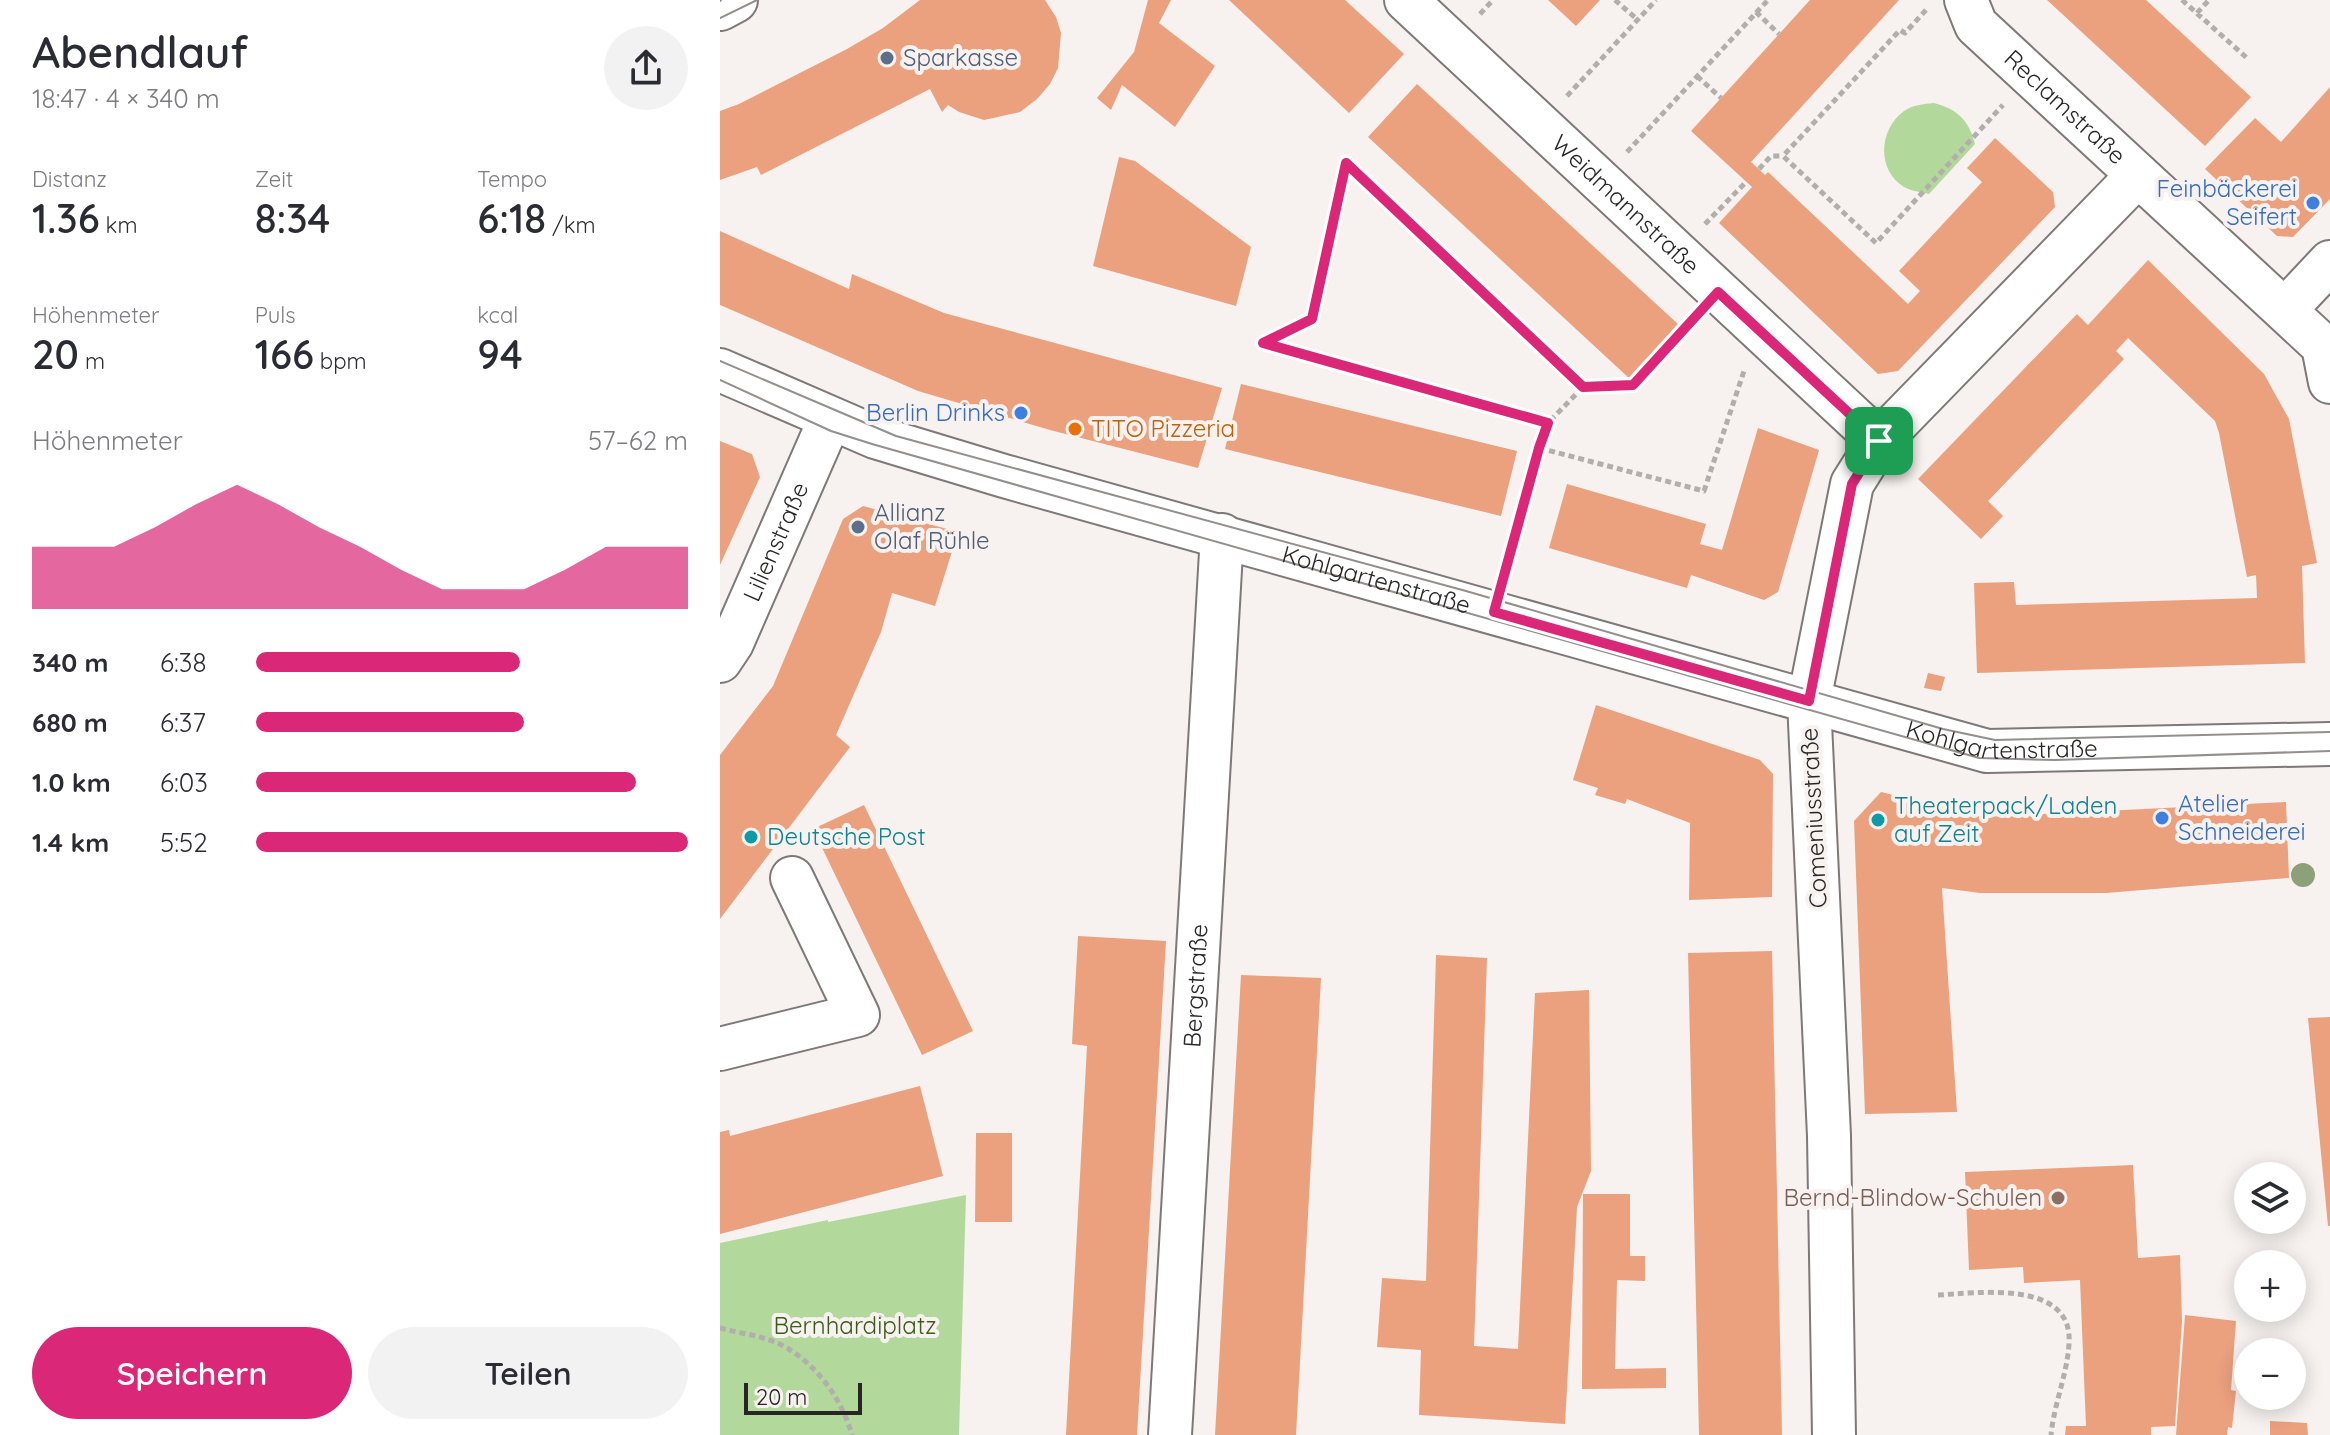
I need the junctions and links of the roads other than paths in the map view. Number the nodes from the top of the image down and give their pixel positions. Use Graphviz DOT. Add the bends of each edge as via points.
graph roads {
  1 [pos="735,0"];
  2 [pos="1406,0"];
  3 [pos="1966,0"];
  4 [pos="720,8"];
  5 [pos="2138,175"];
  6 [pos="2330,262"];
  7 [pos="2285,310"];
  8 [pos="720,370"];
  9 [pos="2330,382"];
  10 [pos="830,419"];
  11 [pos="1879,441"];
  12 [pos="1222,535"];
  13 [pos="720,661"];
  14 [pos="1809,701"];
  15 [pos="2330,744"];
  16 [pos="792,878"];
  17 [pos="720,1049"];
  18 [pos="1170,1435"];
  19 [pos="1834,1435"];
  1 -- 4 [label="main road"];
  2 -- 11 [label="street, Weidmannstraße"];
  3 -- 5 [label="street, Reclamstraße" via="1976,25"];
  5 -- 7 [label="street, Reclamstraße"];
  5 -- 11 [label="street, Comeniusstraße"];
  6 -- 7 [label="street"];
  7 -- 9 [label="street, Reclamstraße" via="2323,346"];
  8 -- 10 [label="street, Kohlgartenstraße"];
  10 -- 12 [label="street, Kohlgartenstraße" via="1004,476"];
  10 -- 13 [label="street, Lilienstraße"];
  11 -- 14 [label="street, Comeniusstraße" via="1852,484"];
  12 -- 14 [label="street, Kohlgartenstraße"];
  12 -- 18 [label="street, Bergstraße"];
  14 -- 15 [label="street, Kohlgartenstraße" via="1987,751"];
  14 -- 19 [label="street, Comeniusstraße" via="1829,1136"];
  16 -- 17 [label="street" via="858,1015"];
}
